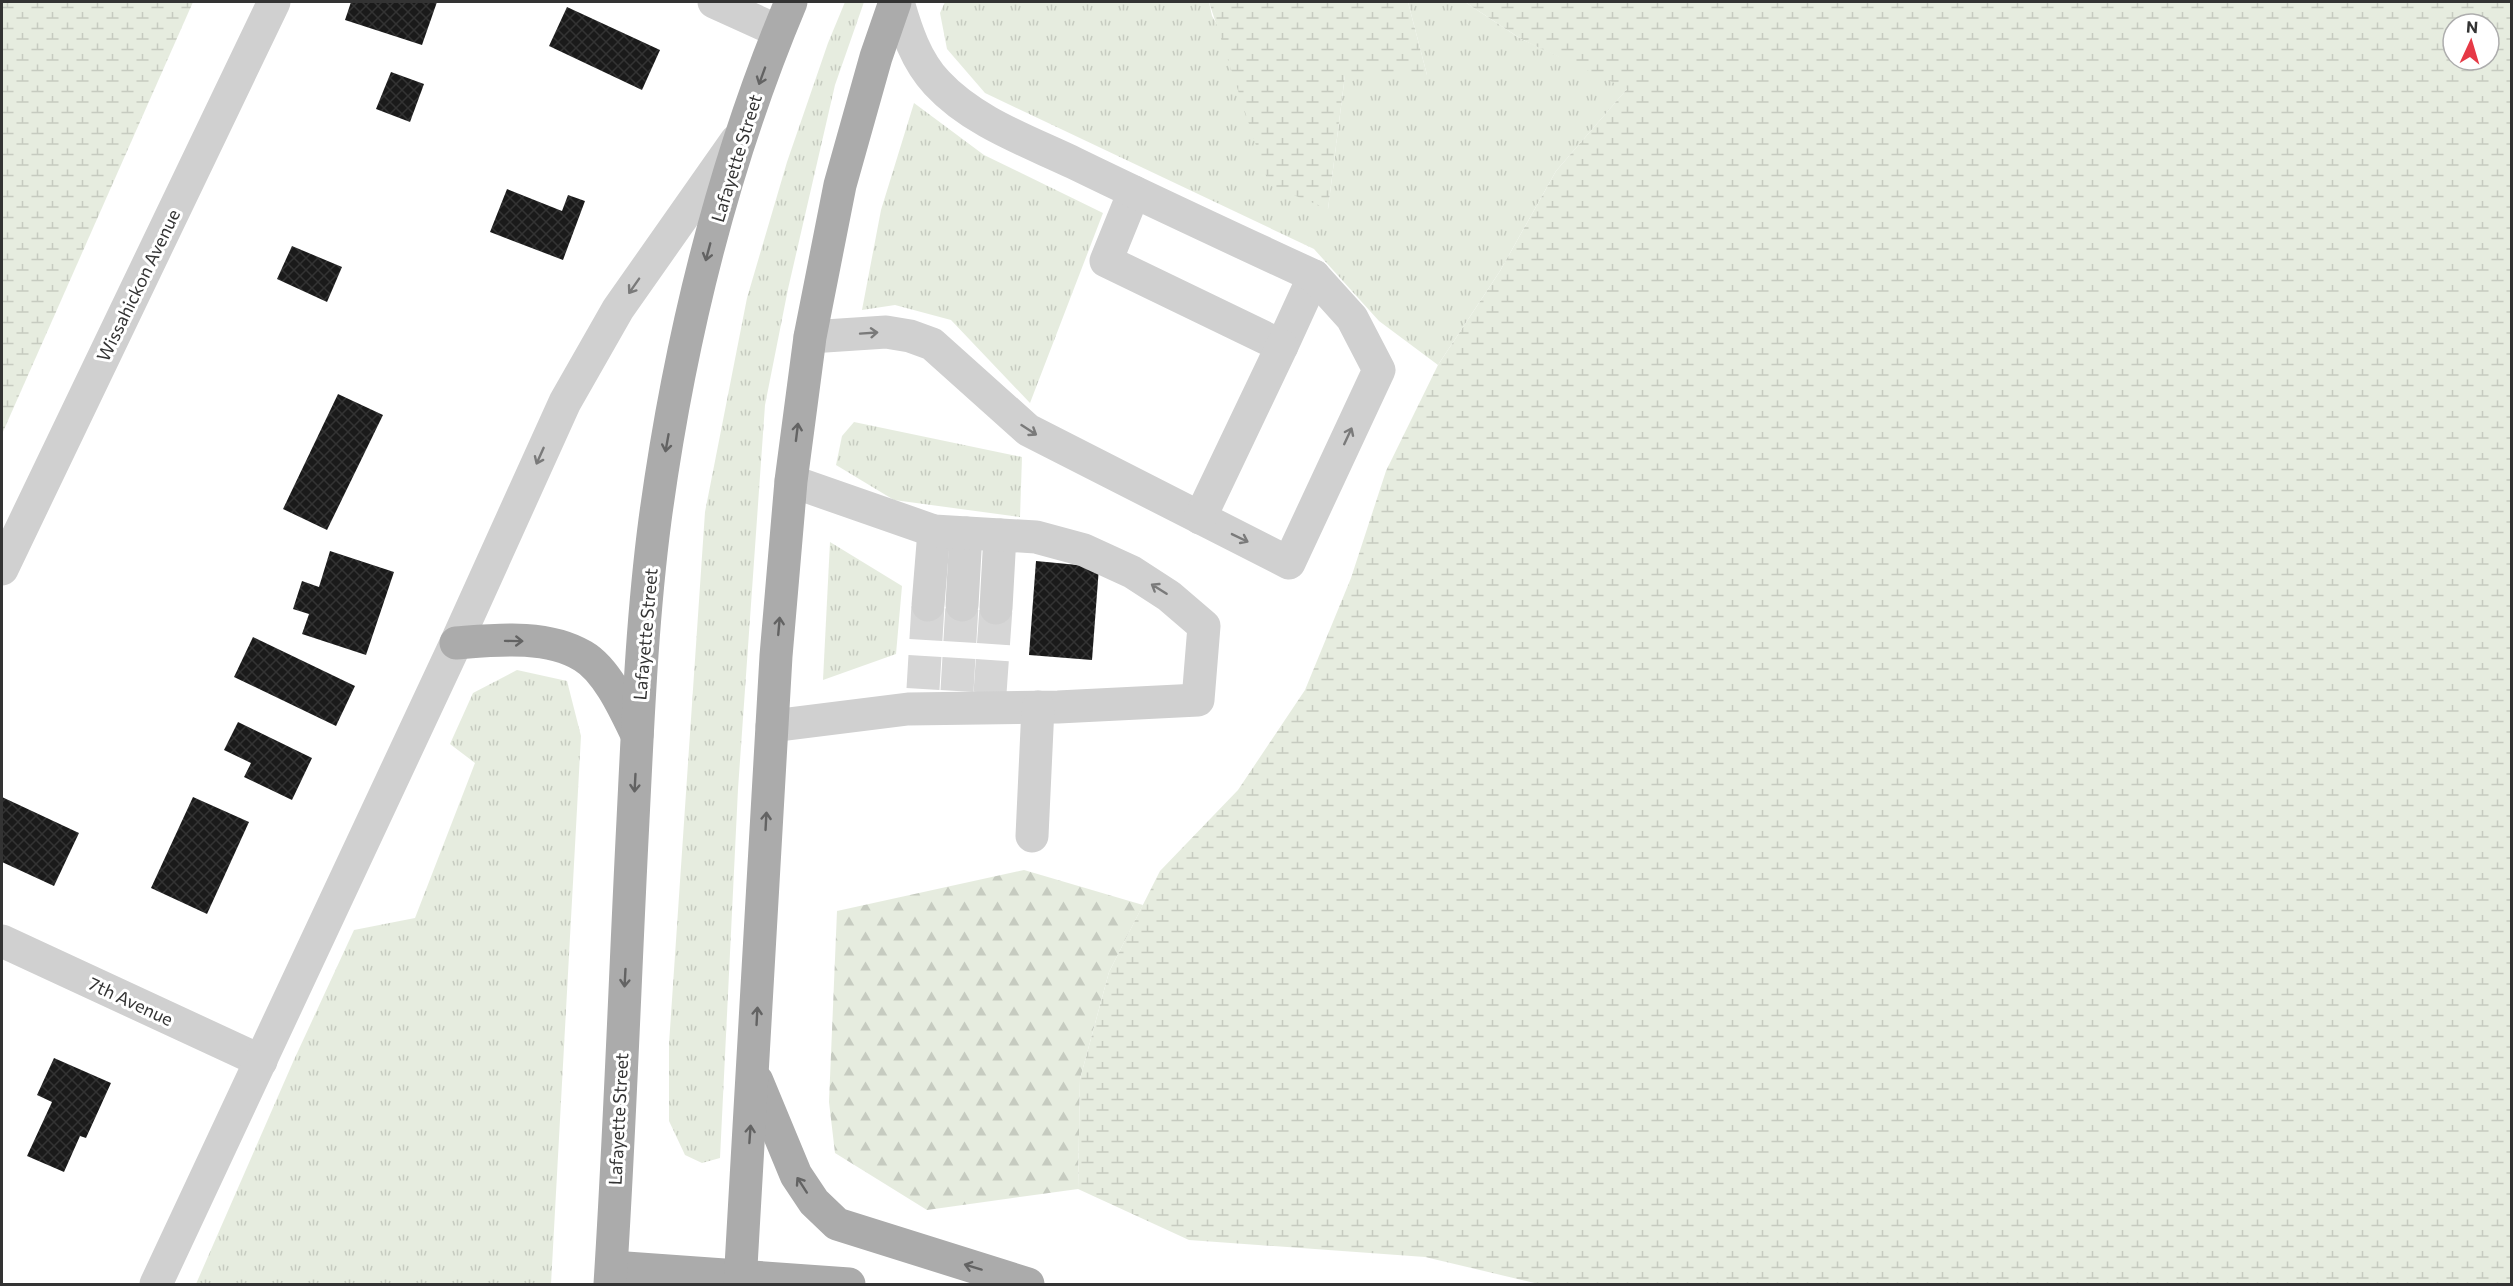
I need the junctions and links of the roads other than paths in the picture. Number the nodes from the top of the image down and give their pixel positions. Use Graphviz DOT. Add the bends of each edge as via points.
graph roads {
  1 [pos="274,2"];
  2 [pos="714,2"];
  3 [pos="791,2"];
  4 [pos="896,2"];
  5 [pos="778,32"];
  6 [pos="740,135"];
  7 [pos="1134,192"];
  8 [pos="1314,276"];
  9 [pos="810,337"];
  10 [pos="1282,346"];
  11 [pos="791,481"];
  12 [pos="1200,518"];
  13 [pos="934,531"];
  14 [pos="966,533"];
  15 [pos="1000,535"];
  16 [pos="2,569"];
  17 [pos="928,605"];
  18 [pos="962,605"];
  19 [pos="996,608"];
  20 [pos="456,643"];
  21 [pos="1038,707"];
  22 [pos="772,726"];
  23 [pos="637,735"];
  24 [pos="1032,836"];
  25 [pos="2,941"];
  26 [pos="261,1060"];
  27 [pos="754,1074"];
  28 [pos="611,1276"];
  29 [pos="740,1280"];
  30 [pos="156,1284"];
  31 [pos="849,1284"];
  32 [pos="1028,1284"];
  1 -- 16 [label="street, Wissahickon Avenue"];
  2 -- 5 [label="street"];
  3 -- 5 [label="main road, Lafayette Street"];
  4 -- 7 [label="street" via="919,58 935,82 955,100 1008,132"];
  4 -- 9 [label="main road" via="876,57 840,185"];
  5 -- 6 [label="main road, Lafayette Street, one-way"];
  6 -- 20 [label="street, one-way" via="591,353"];
  6 -- 23 [label="main road, Lafayette Street, one-way" via="694,301 666,450 648,590"];
  7 -- 8 [label="street"];
  7 -- 10 [label="street" via="1106,261"];
  8 -- 10 [label="street"];
  12 -- 8 [label="street, one-way" via="1289,563 1379,370 1352,318"];
  11 -- 9 [label="main road, one-way"];
  9 -- 12 [label="street, one-way" via="886,332 932,344 1028,430"];
  10 -- 12 [label="street"];
  11 -- 13 [label="street"];
  22 -- 11 [label="main road, one-way"];
  13 -- 14 [label="street"];
  13 -- 17 [label="street"];
  14 -- 15 [label="street"];
  14 -- 18 [label="street"];
  15 -- 19 [label="street"];
  21 -- 15 [label="street, one-way" via="1198,700 1204,626 1132,572 1084,550 1036,537"];
  20 -- 23 [label="main road, one-way" via="519,640 567,649 585,657 614,691"];
  20 -- 26 [label="street"];
  21 -- 22 [label="street" via="922,699"];
  21 -- 24 [label="street"];
  27 -- 22 [label="main road, one-way"];
  23 -- 28 [label="main road, Lafayette Street, one-way"];
  25 -- 26 [label="street, 7th Avenue"];
  26 -- 30 [label="street"];
  29 -- 27 [label="main road, one-way"];
  32 -- 27 [label="main road, one-way" via="837,1224 814,1202 796,1175"];
  28 -- 29 [label="main road"];
  29 -- 31 [label="main road"];
}
